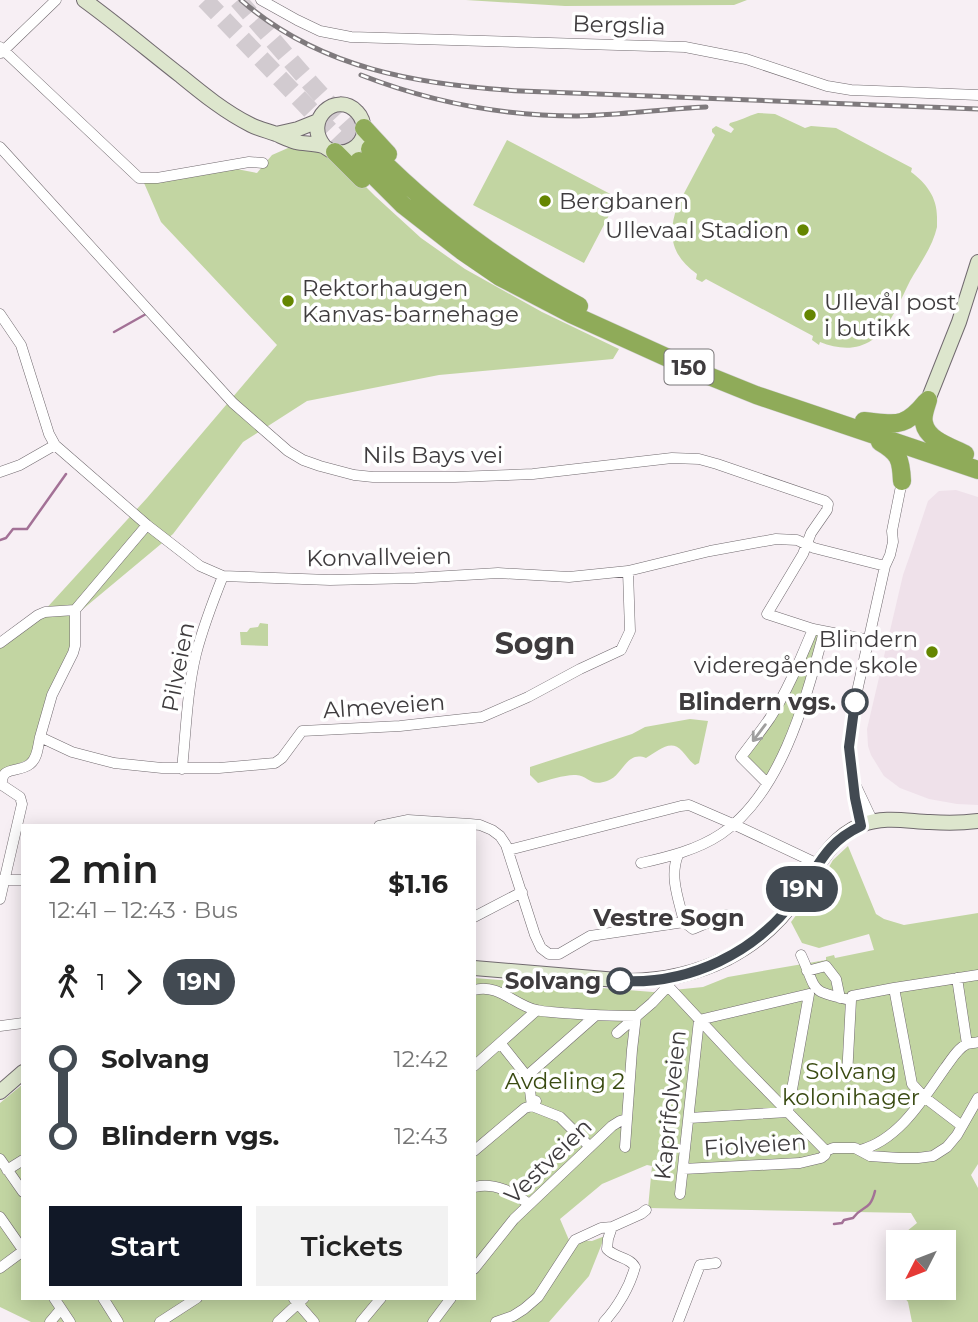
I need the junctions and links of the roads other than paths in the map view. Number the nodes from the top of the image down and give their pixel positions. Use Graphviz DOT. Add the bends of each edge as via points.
graph roads {
  1 [pos="55,0"];
  2 [pos="84,0"];
  3 [pos="261,0"];
  4 [pos="1,50"];
  5 [pos="978,95"];
  6 [pos="318,121"];
  7 [pos="364,128"];
  8 [pos="276,134"];
  9 [pos="0,147"];
  10 [pos="329,149"];
  11 [pos="263,163"];
  12 [pos="978,262"];
  13 [pos="978,276"];
  14 [pos="522,289"];
  15 [pos="552,291"];
  16 [pos="969,293"];
  17 [pos="0,314"];
  18 [pos="928,400"];
  19 [pos="863,427"];
  20 [pos="55,445"];
  21 [pos="971,462"];
  22 [pos="0,472"];
  23 [pos="902,481"];
  24 [pos="147,525"];
  25 [pos="806,544"];
  26 [pos="885,565"];
  27 [pos="628,571"];
  28 [pos="223,576"];
  29 [pos="75,610"];
  30 [pos="813,629"];
  31 [pos="824,632"];
  32 [pos="869,640"];
  33 [pos="0,643"];
  34 [pos="40,737"];
  35 [pos="182,769"];
  36 [pos="767,783"];
  37 [pos="978,821"];
  38 [pos="389,824"];
  39 [pos="466,824"];
  40 [pos="733,824"];
  41 [pos="867,824"];
  42 [pos="476,825"];
  43 [pos="509,850"];
  44 [pos="678,855"];
  45 [pos="641,863"];
  46 [pos="818,864"];
  47 [pos="2,880"];
  48 [pos="21,880"];
  49 [pos="522,892"];
  50 [pos="0,899"];
  51 [pos="726,915"];
  52 [pos="476,916"];
  53 [pos="684,922"];
  54 [pos="801,955"];
  55 [pos="476,968"];
  56 [pos="807,971"];
  57 [pos="978,975"];
  58 [pos="957,978"];
  59 [pos="894,988"];
  60 [pos="476,990"];
  61 [pos="812,992"];
  62 [pos="845,999"];
  63 [pos="537,1010"];
  64 [pos="595,1016"];
  65 [pos="636,1016"];
  66 [pos="699,1020"];
  67 [pos="21,1023"];
  68 [pos="0,1026"];
  69 [pos="617,1033"];
  70 [pos="973,1043"];
  71 [pos="501,1044"];
  72 [pos="476,1064"];
  73 [pos="21,1074"];
  74 [pos="528,1075"];
  75 [pos="847,1077"];
  76 [pos="0,1092"];
  77 [pos="924,1097"];
  78 [pos="978,1098"];
  79 [pos="534,1104"];
  80 [pos="788,1112"];
  81 [pos="688,1118"];
  82 [pos="627,1119"];
  83 [pos="962,1126"];
  84 [pos="590,1147"];
  85 [pos="625,1147"];
  86 [pos="476,1149"];
  87 [pos="860,1150"];
  88 [pos="826,1151"];
  89 [pos="476,1156"];
  90 [pos="0,1159"];
  91 [pos="21,1161"];
  92 [pos="683,1169"];
  93 [pos="7,1170"];
  94 [pos="476,1186"];
  95 [pos="21,1189"];
  96 [pos="680,1194"];
  97 [pos="529,1204"];
  98 [pos="646,1210"];
  99 [pos="0,1217"];
  100 [pos="612,1227"];
  101 [pos="21,1248"];
  102 [pos="21,1252"];
  103 [pos="716,1263"];
  104 [pos="476,1266"];
  105 [pos="0,1268"];
  106 [pos="55,1300"];
  107 [pos="104,1300"];
  108 [pos="194,1300"];
  109 [pos="299,1300"];
  110 [pos="379,1300"];
  111 [pos="450,1300"];
  112 [pos="61,1309"];
  113 [pos="50,1322"];
  114 [pos="70,1322"];
  115 [pos="118,1322"];
  116 [pos="160,1322"];
  117 [pos="278,1322"];
  118 [pos="314,1322"];
  119 [pos="361,1322"];
  120 [pos="433,1322"];
  121 [pos="496,1322"];
  122 [pos="604,1322"];
  123 [pos="678,1322"];
  1 -- 4 [label="street"];
  2 -- 8 [label="main road" via="221,107"];
  3 -- 5 [label="street, Bergslia" via="320,31 351,37 685,47 746,59 851,90"];
  4 -- 11 [label="street" via="139,177"];
  6 -- 7 [label="main road" via="328,108 347,106 359,114"];
  6 -- 8 [label="main road"];
  6 -- 10 [label="main road" via="318,137"];
  7 -- 10 [label="main road" via="357,145 344,152"];
  7 -- 15 [label="highway" via="436,198"];
  8 -- 10 [label="main road"];
  9 -- 25 [label="street, Nils Bays vei" via="233,403 303,460 354,475 455,477 699,459 825,501 827,509"];
  10 -- 14 [label="highway" via="437,246"];
  12 -- 16 [label="main road"];
  13 -- 16 [label="main road"];
  14 -- 15 [label="highway, 150" via="479,264 403,205 364,155 454,225"];
  14 -- 19 [label="highway, 150" via="699,372 756,395"];
  15 -- 19 [label="highway, 150" via="600,316"];
  16 -- 18 [label="main road"];
  17 -- 20 [label="street, Konvallveien" via="21,345"];
  18 -- 19 [label="highway" via="915,416 900,423"];
  18 -- 21 [label="highway" via="923,424 931,436"];
  19 -- 21 [label="highway, 150"];
  19 -- 23 [label="highway" via="896,453"];
  20 -- 22 [label="street"];
  20 -- 24 [label="street, Konvallveien"];
  21 -- 23 [label="highway" via="921,461"];
  23 -- 26 [label="street"];
  24 -- 28 [label="street, Konvallveien" via="200,566"];
  24 -- 29 [label="street"];
  25 -- 26 [label="street, Konvallveien"];
  25 -- 27 [label="street, Konvallveien" via="776,539"];
  25 -- 30 [label="street" via="767,614"];
  26 -- 32 [label="street"];
  27 -- 28 [label="street, Konvallveien" via="569,578 498,573 330,580"];
  27 -- 35 [label="street, Almeveien" via="630,631 621,650 528,697 482,717 302,731 275,763"];
  28 -- 35 [label="street, Pilveien" via="195,655"];
  29 -- 33 [label="street" via="38,615"];
  29 -- 34 [label="street" via="74,653 52,695"];
  30 -- 31 [label="street"];
  30 -- 36 [label="street, one-way" via="784,695 741,757"];
  31 -- 32 [label="street"];
  31 -- 36 [label="street" via="805,702"];
  32 -- 41 [label="street" via="849,739 854,783 862,796"];
  34 -- 35 [label="street, Almeveien" via="102,760"];
  34 -- 47 [label="street" via="32,763 1,778 2,785 20,797 22,804"];
  36 -- 40 [label="street"];
  37 -- 41 [label="main road" via="895,819"];
  38 -- 39 [label="street" via="408,820"];
  40 -- 43 [label="street" via="690,805 681,806"];
  40 -- 44 [label="street"];
  40 -- 46 [label="street"];
  41 -- 46 [label="main road" via="835,842"];
  42 -- 43 [label="street" via="500,836"];
  43 -- 49 [label="street"];
  44 -- 45 [label="street"];
  44 -- 53 [label="street" via="674,878"];
  46 -- 55 [label="main road" via="794,902 761,936 736,954 689,974 629,981"];
  47 -- 48 [label="street"];
  47 -- 50 [label="street"];
  49 -- 52 [label="street"];
  49 -- 53 [label="street" via="535,935 549,954 559,954 590,936"];
  51 -- 53 [label="street" via="693,929"];
  54 -- 56 [label="street"];
  56 -- 61 [label="street"];
  56 -- 62 [label="street" via="826,966"];
  57 -- 58 [label="street"];
  58 -- 59 [label="street"];
  58 -- 70 [label="street"];
  59 -- 62 [label="street"];
  59 -- 77 [label="street" via="912,1084"];
  60 -- 63 [label="street" via="493,989"];
  61 -- 62 [label="street"];
  61 -- 66 [label="street"];
  61 -- 80 [label="street"];
  62 -- 75 [label="street"];
  63 -- 64 [label="street"];
  63 -- 71 [label="street"];
  64 -- 65 [label="street"];
  64 -- 74 [label="street"];
  65 -- 66 [label="street" via="668,986"];
  65 -- 69 [label="street"];
  65 -- 82 [label="street, Vestveien"];
  66 -- 80 [label="street"];
  66 -- 81 [label="street, Kaprifolveien"];
  67 -- 68 [label="street"];
  70 -- 77 [label="street" via="955,1055"];
  71 -- 72 [label="street"];
  71 -- 74 [label="street"];
  73 -- 76 [label="main road"];
  74 -- 79 [label="street"];
  77 -- 83 [label="street"];
  77 -- 87 [label="street" via="887,1137"];
  78 -- 83 [label="street"];
  79 -- 84 [label="street" via="560,1117"];
  79 -- 86 [label="street"];
  79 -- 89 [label="street"];
  80 -- 81 [label="street"];
  80 -- 88 [label="street"];
  81 -- 92 [label="street, Kaprifolveien"];
  82 -- 84 [label="street, Vestveien"];
  82 -- 85 [label="street, Vestveien"];
  83 -- 87 [label="street" via="947,1147 933,1156 880,1157"];
  84 -- 97 [label="street, Vestveien"];
  87 -- 88 [label="street"];
  88 -- 92 [label="street, Fiolveien" via="821,1158 800,1163"];
  90 -- 93 [label="street"];
  91 -- 93 [label="street"];
  92 -- 96 [label="street, Kaprifolveien"];
  93 -- 95 [label="street"];
  94 -- 97 [label="street" via="494,1187"];
  97 -- 104 [label="street, Vestveien"];
  98 -- 100 [label="street"];
  99 -- 101 [label="street"];
  100 -- 121 [label="street" via="575,1240 538,1297 513,1316"];
  100 -- 122 [label="street" via="607,1249 631,1260 635,1267"];
  102 -- 105 [label="street"];
  103 -- 123 [label="street" via="700,1265"];
  106 -- 112 [label="street"];
  107 -- 115 [label="street"];
  108 -- 116 [label="street"];
  109 -- 117 [label="street"];
  109 -- 118 [label="street"];
  110 -- 119 [label="street"];
  111 -- 120 [label="street"];
  112 -- 113 [label="street"];
  112 -- 114 [label="street"];
}
